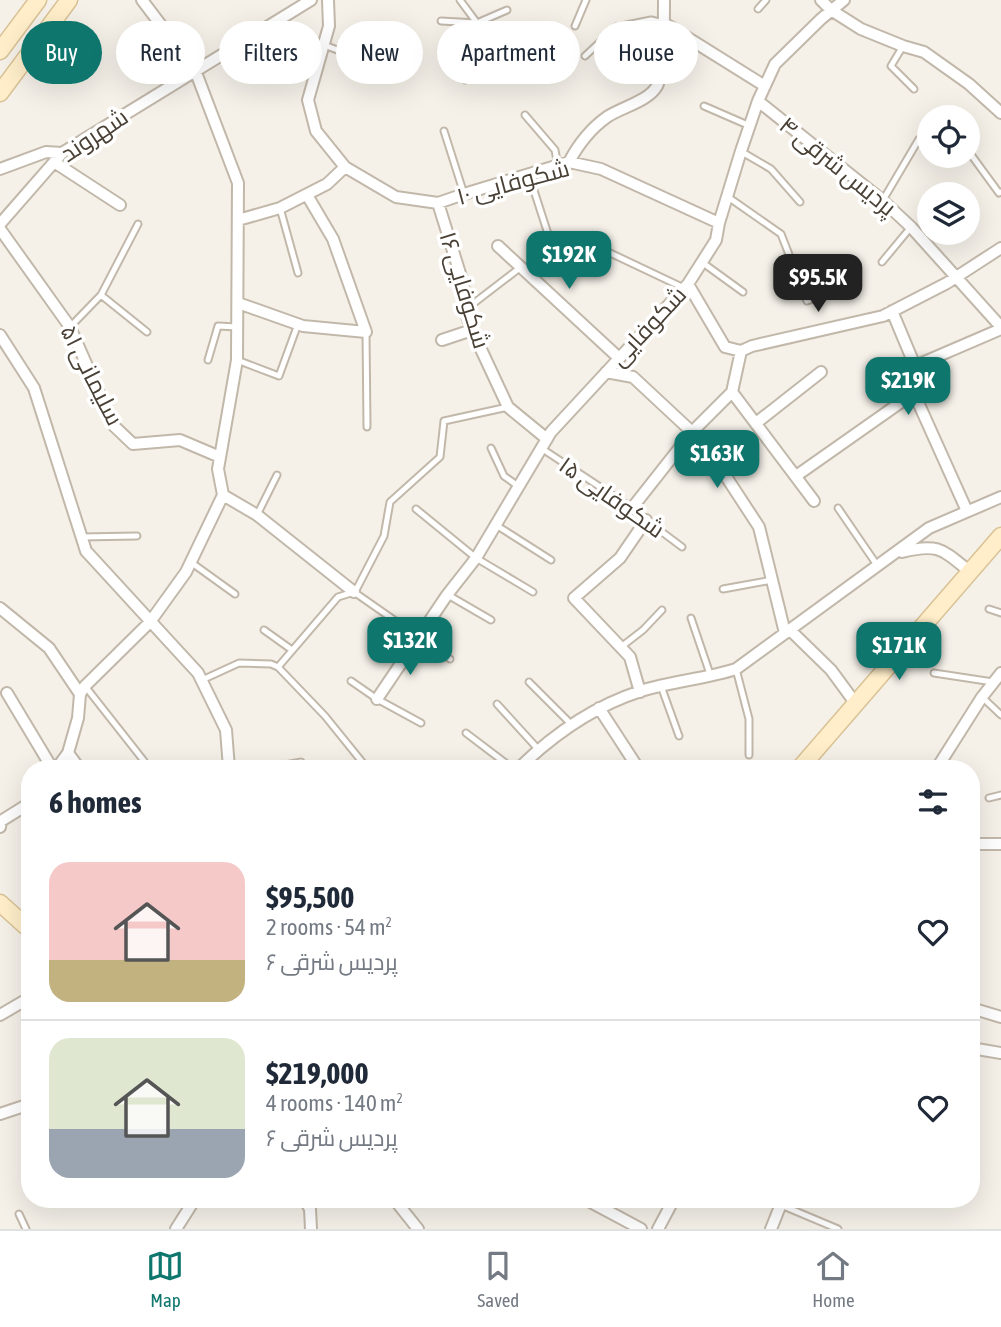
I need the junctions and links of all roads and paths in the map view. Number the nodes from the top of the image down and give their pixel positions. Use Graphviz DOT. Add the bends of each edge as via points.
graph roads {
  1 [pos="69,0"];
  2 [pos="142,0"];
  3 [pos="311,0"];
  4 [pos="328,0"];
  5 [pos="460,0"];
  6 [pos="586,0"];
  7 [pos="664,0"];
  8 [pos="766,0"];
  9 [pos="821,0"];
  10 [pos="844,0"];
  11 [pos="37,2"];
  12 [pos="758,9"];
  13 [pos="507,10"];
  14 [pos="831,10"];
  15 [pos="56,18"];
  16 [pos="441,20"];
  17 [pos="158,21"];
  18 [pos="453,21"];
  19 [pos="476,21"];
  20 [pos="482,21"];
  21 [pos="577,21"];
  22 [pos="664,21"];
  23 [pos="698,44"];
  24 [pos="323,45"];
  25 [pos="903,46"];
  26 [pos="594,48"];
  27 [pos="336,50"];
  28 [pos="0,51"];
  29 [pos="585,56"];
  30 [pos="205,64"];
  31 [pos="173,84"];
  32 [pos="200,84"];
  33 [pos="658,84"];
  34 [pos="765,86"];
  35 [pos="914,89"];
  36 [pos="0,93"];
  37 [pos="758,100"];
  38 [pos="704,106"];
  39 [pos="1001,113"];
  40 [pos="525,114"];
  41 [pos="750,125"];
  42 [pos="444,131"];
  43 [pos="917,142"];
  44 [pos="741,151"];
  45 [pos="62,153"];
  46 [pos="54,162"];
  47 [pos="564,164"];
  48 [pos="345,167"];
  49 [pos="980,167"];
  50 [pos="0,169"];
  51 [pos="529,175"];
  52 [pos="1001,192"];
  53 [pos="464,194"];
  54 [pos="307,195"];
  55 [pos="728,197"];
  56 [pos="882,201"];
  57 [pos="800,202"];
  58 [pos="438,204"];
  59 [pos="120,205"];
  60 [pos="280,208"];
  61 [pos="238,220"];
  62 [pos="719,223"];
  63 [pos="0,224"];
  64 [pos="138,224"];
  65 [pos="911,227"];
  66 [pos="0,229"];
  67 [pos="548,234"];
  68 [pos="587,242"];
  69 [pos="498,246"];
  70 [pos="1001,248"];
  71 [pos="702,262"];
  72 [pos="882,262"];
  73 [pos="521,267"];
  74 [pos="298,273"];
  75 [pos="958,277"];
  76 [pos="686,286"];
  77 [pos="743,292"];
  78 [pos="831,293"];
  79 [pos="101,295"];
  80 [pos="238,303"];
  81 [pos="466,310"];
  82 [pos="892,311"];
  83 [pos="298,324"];
  84 [pos="70,327"];
  85 [pos="237,327"];
  86 [pos="1001,328"];
  87 [pos="472,330"];
  88 [pos="147,332"];
  89 [pos="366,332"];
  90 [pos="0,335"];
  91 [pos="442,340"];
  92 [pos="741,351"];
  93 [pos="619,358"];
  94 [pos="208,360"];
  95 [pos="237,360"];
  96 [pos="915,366"];
  97 [pos="606,372"];
  98 [pos="821,372"];
  99 [pos="732,392"];
  100 [pos="914,393"];
  101 [pos="508,407"];
  102 [pos="756,423"];
  103 [pos="367,427"];
  104 [pos="692,432"];
  105 [pos="544,443"];
  106 [pos="491,448"];
  107 [pos="220,457"];
  108 [pos="277,475"];
  109 [pos="796,476"];
  110 [pos="518,486"];
  111 [pos="223,495"];
  112 [pos="1001,497"];
  113 [pos="814,501"];
  114 [pos="632,508"];
  115 [pos="838,508"];
  116 [pos="416,509"];
  117 [pos="967,511"];
  118 [pos="257,515"];
  119 [pos="646,520"];
  120 [pos="496,525"];
  121 [pos="137,536"];
  122 [pos="1001,536"];
  123 [pos="81,537"];
  124 [pos="682,547"];
  125 [pos="896,554"];
  126 [pos="1001,557"];
  127 [pos="476,558"];
  128 [pos="551,560"];
  129 [pos="190,563"];
  130 [pos="877,565"];
  131 [pos="969,571"];
  132 [pos="772,580"];
  133 [pos="723,589"];
  134 [pos="354,592"];
  135 [pos="533,592"];
  136 [pos="235,594"];
  137 [pos="447,595"];
  138 [pos="0,608"];
  139 [pos="989,609"];
  140 [pos="662,610"];
  141 [pos="1001,613"];
  142 [pos="691,618"];
  143 [pos="491,620"];
  144 [pos="150,622"];
  145 [pos="264,630"];
  146 [pos="787,632"];
  147 [pos="418,638"];
  148 [pos="621,648"];
  149 [pos="292,650"];
  150 [pos="450,659"];
  151 [pos="278,667"];
  152 [pos="736,669"];
  153 [pos="934,673"];
  154 [pos="711,677"];
  155 [pos="997,677"];
  156 [pos="202,680"];
  157 [pos="351,681"];
  158 [pos="529,682"];
  159 [pos="661,686"];
  160 [pos="83,690"];
  161 [pos="639,692"];
  162 [pos="7,693"];
  163 [pos="982,697"];
  164 [pos="377,699"];
  165 [pos="497,704"];
  166 [pos="856,704"];
  167 [pos="599,708"];
  168 [pos="1001,715"];
  169 [pos="421,723"];
  170 [pos="571,724"];
  171 [pos="466,733"];
  172 [pos="678,736"];
  173 [pos="538,749"];
  174 [pos="68,753"];
  175 [pos="749,755"];
  176 [pos="50,760"];
  177 [pos="62,760"];
  178 [pos="73,760"];
  179 [pos="143,760"];
  180 [pos="228,760"];
  181 [pos="361,760"];
  182 [pos="501,760"];
  183 [pos="527,760"];
  184 [pos="633,760"];
  185 [pos="807,760"];
  186 [pos="941,760"];
  187 [pos="1001,795"];
  188 [pos="989,799"];
  189 [pos="21,809"];
  190 [pos="0,827"];
  191 [pos="980,844"];
  192 [pos="1001,844"];
  193 [pos="0,903"];
  194 [pos="21,922"];
  195 [pos="21,1003"];
  196 [pos="980,1011"];
  197 [pos="0,1015"];
  198 [pos="1001,1017"];
  199 [pos="980,1050"];
  200 [pos="1001,1053"];
  201 [pos="21,1106"];
  202 [pos="1,1111"];
  203 [pos="189,1208"];
  204 [pos="309,1208"];
  205 [pos="401,1208"];
  206 [pos="602,1208"];
  207 [pos="670,1208"];
  208 [pos="780,1208"];
  209 [pos="794,1208"];
  210 [pos="19,1214"];
  211 [pos="661,1228"];
  212 [pos="26,1229"];
  213 [pos="176,1229"];
  214 [pos="311,1229"];
  215 [pos="418,1229"];
  216 [pos="641,1229"];
  217 [pos="771,1229"];
  218 [pos="838,1229"];
  1 -- 15 [label="street"];
  2 -- 17 [label="street"];
  3 -- 30 [label="street, شهروند"];
  4 -- 24 [label="street" via="329,26"];
  5 -- 19 [label="lane"];
  6 -- 21 [label="lane"];
  7 -- 22 [label="street"];
  8 -- 12 [label="lane"];
  9 -- 14 [label="street"];
  10 -- 14 [label="street, شکوفایی"];
  11 -- 15 [label="street"];
  11 -- 28 [label="street"];
  13 -- 20 [label="lane"];
  14 -- 25 [label="street" via="861,29"];
  14 -- 34 [label="street, شکوفایی" via="775,64"];
  15 -- 36 [label="street"];
  16 -- 18 [label="lane"];
  23 -- 34 [label="street"];
  24 -- 27 [label="lane"];
  24 -- 48 [label="street" via="308,100 316,131"];
  25 -- 35 [label="lane" via="891,66"];
  25 -- 39 [label="street" via="924,52"];
  26 -- 29 [label="lane"];
  31 -- 45 [label="street, شهروند"];
  32 -- 61 [label="street" via="238,183"];
  33 -- 47 [label="street" via="646,97 607,117"];
  34 -- 37 [label="street, شکوفایی"];
  37 -- 41 [label="street, شکوفایی"];
  37 -- 56 [label="street, پردیس شرقی ۴"];
  38 -- 41 [label="lane"];
  40 -- 47 [label="lane"];
  41 -- 44 [label="street, شکوفایی"];
  42 -- 53 [label="lane"];
  43 -- 56 [label="lane"];
  44 -- 55 [label="street, شکوفایی"];
  44 -- 57 [label="lane" via="771,169"];
  45 -- 46 [label="street, شهروند"];
  45 -- 50 [label="street" via="46,152"];
  46 -- 59 [label="street"];
  46 -- 63 [label="street, شهروند"];
  47 -- 51 [label="street, شکوفایی ۱۰"];
  47 -- 62 [label="street, شکوفایی ۱۰" via="601,169"];
  48 -- 54 [label="street"];
  48 -- 58 [label="street, شکوفایی ۱۰" via="396,197"];
  49 -- 52 [label="lane"];
  51 -- 53 [label="street, شکوفایی ۱۰"];
  51 -- 67 [label="lane"];
  53 -- 58 [label="street, شکوفایی ۱۰"];
  54 -- 60 [label="street"];
  54 -- 89 [label="street" via="333,239"];
  55 -- 62 [label="street, شکوفایی"];
  55 -- 78 [label="lane" via="781,234 807,301"];
  56 -- 65 [label="street, پردیس شرقی ۴"];
  58 -- 81 [label="street, شکوفایی ۱۶" via="463,283"];
  60 -- 61 [label="street"];
  60 -- 74 [label="lane"];
  61 -- 80 [label="street"];
  62 -- 71 [label="street, شکوفایی" via="716,240"];
  64 -- 79 [label="lane"];
  65 -- 72 [label="lane"];
  65 -- 75 [label="street, پردیس شرقی ۴"];
  66 -- 84 [label="street, سلیمانی ۵۱"];
  68 -- 76 [label="lane"];
  69 -- 73 [label="street"];
  70 -- 75 [label="street"];
  71 -- 76 [label="street, شکوفایی"];
  71 -- 77 [label="lane"];
  73 -- 81 [label="lane"];
  73 -- 93 [label="street"];
  75 -- 82 [label="street"];
  75 -- 86 [label="street, پردیس شرقی ۴"];
  76 -- 92 [label="street" via="725,347"];
  76 -- 93 [label="street, شکوفایی"];
  79 -- 84 [label="lane"];
  79 -- 88 [label="lane"];
  80 -- 83 [label="street"];
  80 -- 85 [label="street"];
  81 -- 87 [label="street, شکوفایی ۱۶"];
  82 -- 92 [label="street"];
  82 -- 96 [label="street"];
  83 -- 89 [label="street"];
  83 -- 95 [label="lane" via="279,376"];
  84 -- 107 [label="street, سلیمانی ۵۱" via="113,425 133,444 180,440"];
  85 -- 94 [label="lane" via="218,326"];
  85 -- 95 [label="street"];
  86 -- 96 [label="street"];
  87 -- 91 [label="street"];
  87 -- 101 [label="street, شکوفایی ۱۶"];
  89 -- 103 [label="lane"];
  90 -- 123 [label="street" via="34,388"];
  92 -- 99 [label="street"];
  93 -- 97 [label="street, شکوفایی"];
  95 -- 107 [label="street"];
  96 -- 100 [label="street" via="904,371"];
  97 -- 104 [label="street" via="632,377"];
  97 -- 105 [label="street, شکوفایی"];
  98 -- 102 [label="street"];
  99 -- 102 [label="street"];
  99 -- 104 [label="street"];
  100 -- 109 [label="street"];
  100 -- 117 [label="street"];
  101 -- 105 [label="street, شکوفایی ۱۶"];
  101 -- 134 [label="lane" via="444,421 440,457 390,502 384,536"];
  102 -- 109 [label="street"];
  104 -- 114 [label="street"];
  104 -- 132 [label="street" via="759,527"];
  105 -- 110 [label="street, شکوفایی"];
  105 -- 114 [label="lane, شکوفایی ۱۵"];
  106 -- 110 [label="lane" via="504,476"];
  107 -- 111 [label="street"];
  108 -- 118 [label="lane"];
  109 -- 113 [label="street"];
  110 -- 120 [label="street, شکوفایی"];
  111 -- 118 [label="street"];
  111 -- 129 [label="street"];
  112 -- 117 [label="street"];
  114 -- 119 [label="lane, شکوفایی ۱۵"];
  115 -- 130 [label="lane"];
  116 -- 127 [label="lane"];
  117 -- 125 [label="street" via="929,528"];
  118 -- 134 [label="street"];
  119 -- 124 [label="lane, شکوفایی ۱۵"];
  119 -- 148 [label="street" via="621,558 574,598"];
  120 -- 127 [label="street, شکوفایی"];
  120 -- 128 [label="lane"];
  121 -- 123 [label="lane"];
  122 -- 131 [label="street"];
  123 -- 144 [label="street" via="86,551"];
  125 -- 130 [label="street"];
  125 -- 131 [label="street" via="944,550"];
  126 -- 131 [label="street"];
  127 -- 135 [label="lane"];
  127 -- 137 [label="street, شکوفایی"];
  129 -- 136 [label="lane"];
  129 -- 144 [label="street"];
  130 -- 146 [label="street"];
  131 -- 166 [label="street"];
  132 -- 133 [label="lane"];
  132 -- 146 [label="street"];
  134 -- 147 [label="lane"];
  134 -- 149 [label="lane" via="338,597"];
  137 -- 143 [label="lane"];
  137 -- 147 [label="street, شکوفایی"];
  138 -- 160 [label="street" via="49,648"];
  139 -- 141 [label="lane"];
  140 -- 148 [label="lane"];
  142 -- 154 [label="lane"];
  144 -- 156 [label="street"];
  144 -- 160 [label="street"];
  145 -- 149 [label="lane"];
  146 -- 152 [label="street"];
  146 -- 166 [label="street" via="831,670"];
  147 -- 150 [label="lane"];
  147 -- 164 [label="street, شکوفایی"];
  148 -- 161 [label="street" via="630,657"];
  149 -- 151 [label="lane"];
  151 -- 156 [label="lane" via="239,663"];
  151 -- 181 [label="lane"];
  152 -- 154 [label="street"];
  152 -- 175 [label="lane" via="749,719"];
  153 -- 155 [label="lane"];
  154 -- 159 [label="street"];
  155 -- 163 [label="street"];
  156 -- 180 [label="street" via="226,730"];
  157 -- 164 [label="lane"];
  158 -- 170 [label="lane"];
  159 -- 161 [label="street"];
  159 -- 172 [label="lane"];
  160 -- 174 [label="street"];
  160 -- 179 [label="lane"];
  161 -- 167 [label="street"];
  162 -- 176 [label="street"];
  163 -- 168 [label="lane"];
  163 -- 186 [label="street"];
  164 -- 169 [label="lane"];
  165 -- 173 [label="lane"];
  166 -- 185 [label="street"];
  167 -- 170 [label="street"];
  167 -- 184 [label="street"];
  170 -- 173 [label="street"];
  171 -- 182 [label="lane"];
  173 -- 183 [label="street"];
  174 -- 177 [label="street"];
  174 -- 178 [label="street"];
  187 -- 188 [label="lane"];
  189 -- 190 [label="street" via="1,821"];
  191 -- 192 [label="street"];
  193 -- 194 [label="street"];
  195 -- 197 [label="street"];
  196 -- 198 [label="street"];
  199 -- 200 [label="street"];
  201 -- 202 [label="street"];
  203 -- 213 [label="street"];
  204 -- 214 [label="street"];
  205 -- 215 [label="street"];
  206 -- 216 [label="street"];
  207 -- 211 [label="street"];
  208 -- 217 [label="street"];
  209 -- 218 [label="lane"];
  210 -- 212 [label="lane"];
}
